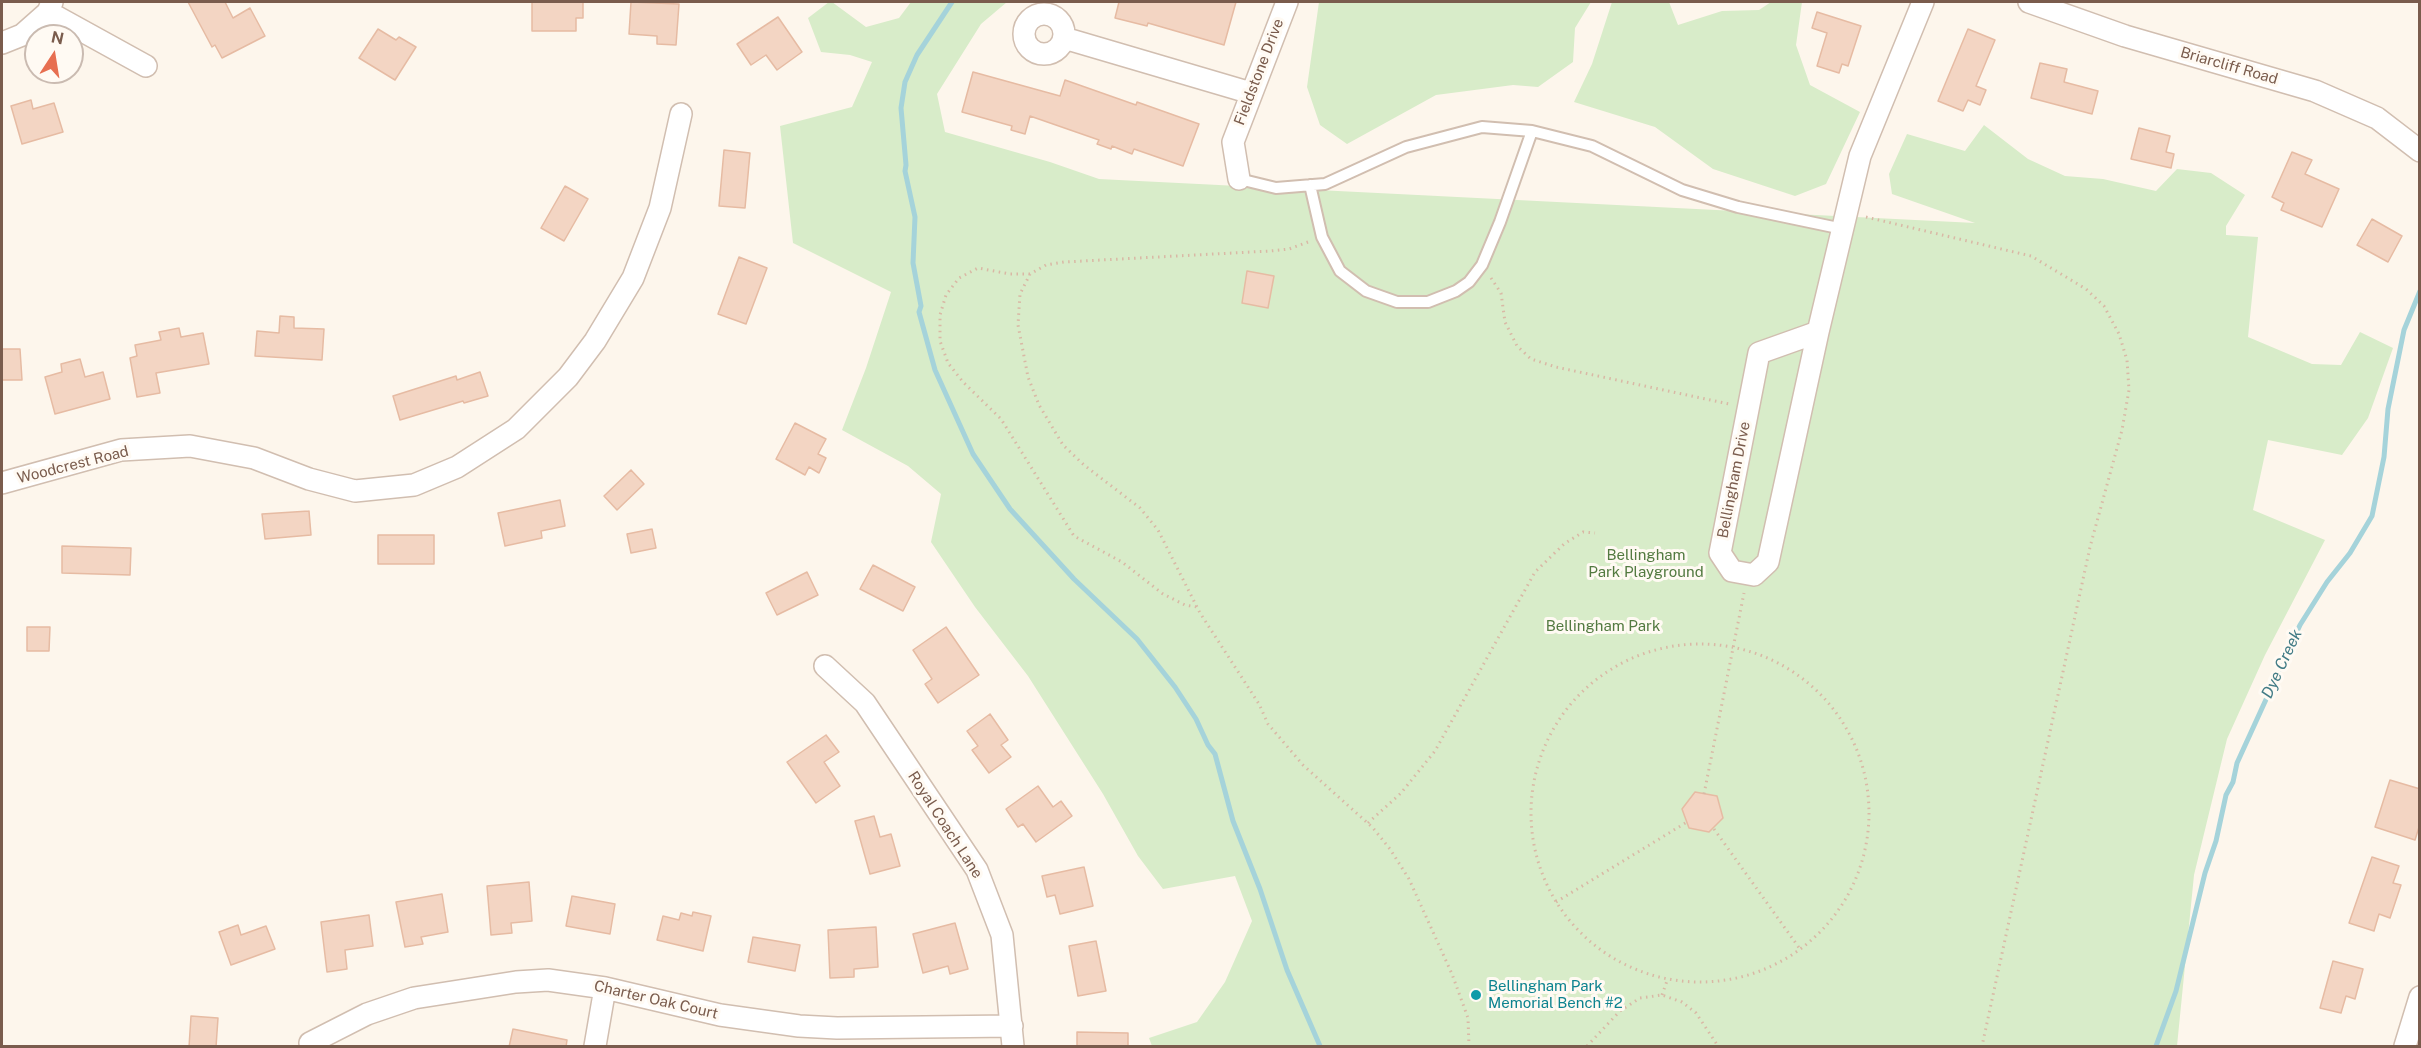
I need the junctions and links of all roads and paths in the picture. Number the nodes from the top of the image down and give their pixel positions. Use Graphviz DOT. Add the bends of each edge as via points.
graph roads {
  1 [pos="1287,2"];
  2 [pos="1923,2"];
  3 [pos="2029,2"];
  4 [pos="50,7"];
  5 [pos="1064,38"];
  6 [pos="2,43"];
  7 [pos="146,66"];
  8 [pos="1251,93"];
  9 [pos="681,114"];
  10 [pos="1532,131"];
  11 [pos="2420,151"];
  12 [pos="1239,178"];
  13 [pos="1310,185"];
  14 [pos="1845,221"];
  15 [pos="1322,237"];
  16 [pos="1482,265"];
  17 [pos="1030,273"];
  18 [pos="1818,332"];
  19 [pos="1748,408"];
  20 [pos="2,483"];
  21 [pos="1595,533"];
  22 [pos="1748,574"];
  23 [pos="1197,607"];
  24 [pos="1732,646"];
  25 [pos="825,666"];
  26 [pos="1704,794"];
  27 [pos="1687,822"];
  28 [pos="1368,823"];
  29 [pos="1714,829"];
  30 [pos="1556,902"];
  31 [pos="1800,949"];
  32 [pos="1668,978"];
  33 [pos="605,988"];
  34 [pos="1662,995"];
  35 [pos="2420,997"];
  36 [pos="1012,1036"];
  37 [pos="310,1043"];
  38 [pos="595,1047"];
  39 [pos="1469,1047"];
  40 [pos="1587,1047"];
  41 [pos="1718,1047"];
  42 [pos="1982,1047"];
  43 [pos="2405,1047"];
  1 -- 8 [label="street, Fieldstone Drive"];
  2 -- 14 [label="street" via="1860,156"];
  3 -- 11 [label="street, Briarcliff Road" via="2125,36 2315,91 2377,118"];
  4 -- 6 [label="street" via="22,35"];
  4 -- 7 [label="street"];
  5 -- 8 [label="street"];
  8 -- 12 [label="street, Fieldstone Drive" via="1233,142"];
  9 -- 20 [label="street, Woodcrest Road" via="660,208 633,278 596,341 516,429 457,467 414,485 355,491 254,458 190,446 121,450"];
  10 -- 13 [label="lane" via="1482,127 1406,147 1325,184"];
  10 -- 14 [label="lane" via="1592,146 1682,190 1738,207"];
  10 -- 16 [label="lane"];
  12 -- 13 [label="lane" via="1276,188"];
  13 -- 15 [label="lane"];
  14 -- 18 [label="street"];
  14 -- 42 [label="path" via="2031,256 2086,289 2104,306 2127,360 2129,390 2122,430 2090,547"];
  15 -- 16 [label="lane" via="1340,271 1366,291 1397,302 1428,302 1456,291"];
  15 -- 17 [label="path" via="1270,252 1064,262"];
  16 -- 19 [label="path" via="1501,293 1505,322 1517,346 1531,359"];
  17 -- 23 [label="path" via="1020,294 1018,325 1028,377 1040,405 1063,445 1140,508 1158,530"];
  17 -- 23 [label="path" via="978,268 959,278 946,295 940,315 940,341 948,363 1001,419 1074,536 1122,562 1163,594"];
  18 -- 19 [label="street, Bellingham Drive" via="1759,353"];
  18 -- 22 [label="street" via="1768,562 1754,575"];
  19 -- 22 [label="street, Bellingham Drive" via="1720,553 1732,571"];
  21 -- 28 [label="path" via="1583,532 1564,544 1534,572 1435,751 1401,793"];
  22 -- 24 [label="path"];
  23 -- 28 [label="path" via="1268,724 1304,765"];
  24 -- 26 [label="path"];
  24 -- 30 [label="path" via="1672,646 1616,666 1569,705 1552,729 1540,757 1531,816 1534,846"];
  24 -- 31 [label="path" via="1788,668 1813,686 1850,733 1862,761 1870,821 1866,851 1842,906"];
  25 -- 36 [label="street, Royal Coach Lane" via="865,703 977,870 1002,935"];
  27 -- 30 [label="path"];
  28 -- 39 [label="path" via="1409,879 1452,974 1468,1018"];
  29 -- 31 [label="path"];
  30 -- 32 [label="path" via="1586,937 1616,959"];
  31 -- 32 [label="path" via="1751,974 1724,980"];
  32 -- 34 [label="path"];
  33 -- 36 [label="street, Charter Oak Court" via="720,1015 799,1026"];
  33 -- 37 [label="street, Charter Oak Court" via="548,980 414,998 367,1014"];
  33 -- 38 [label="street"];
  34 -- 40 [label="path" via="1640,998 1620,1011"];
  34 -- 41 [label="path" via="1682,1002 1696,1013"];
  35 -- 43 [label="street"];
}
